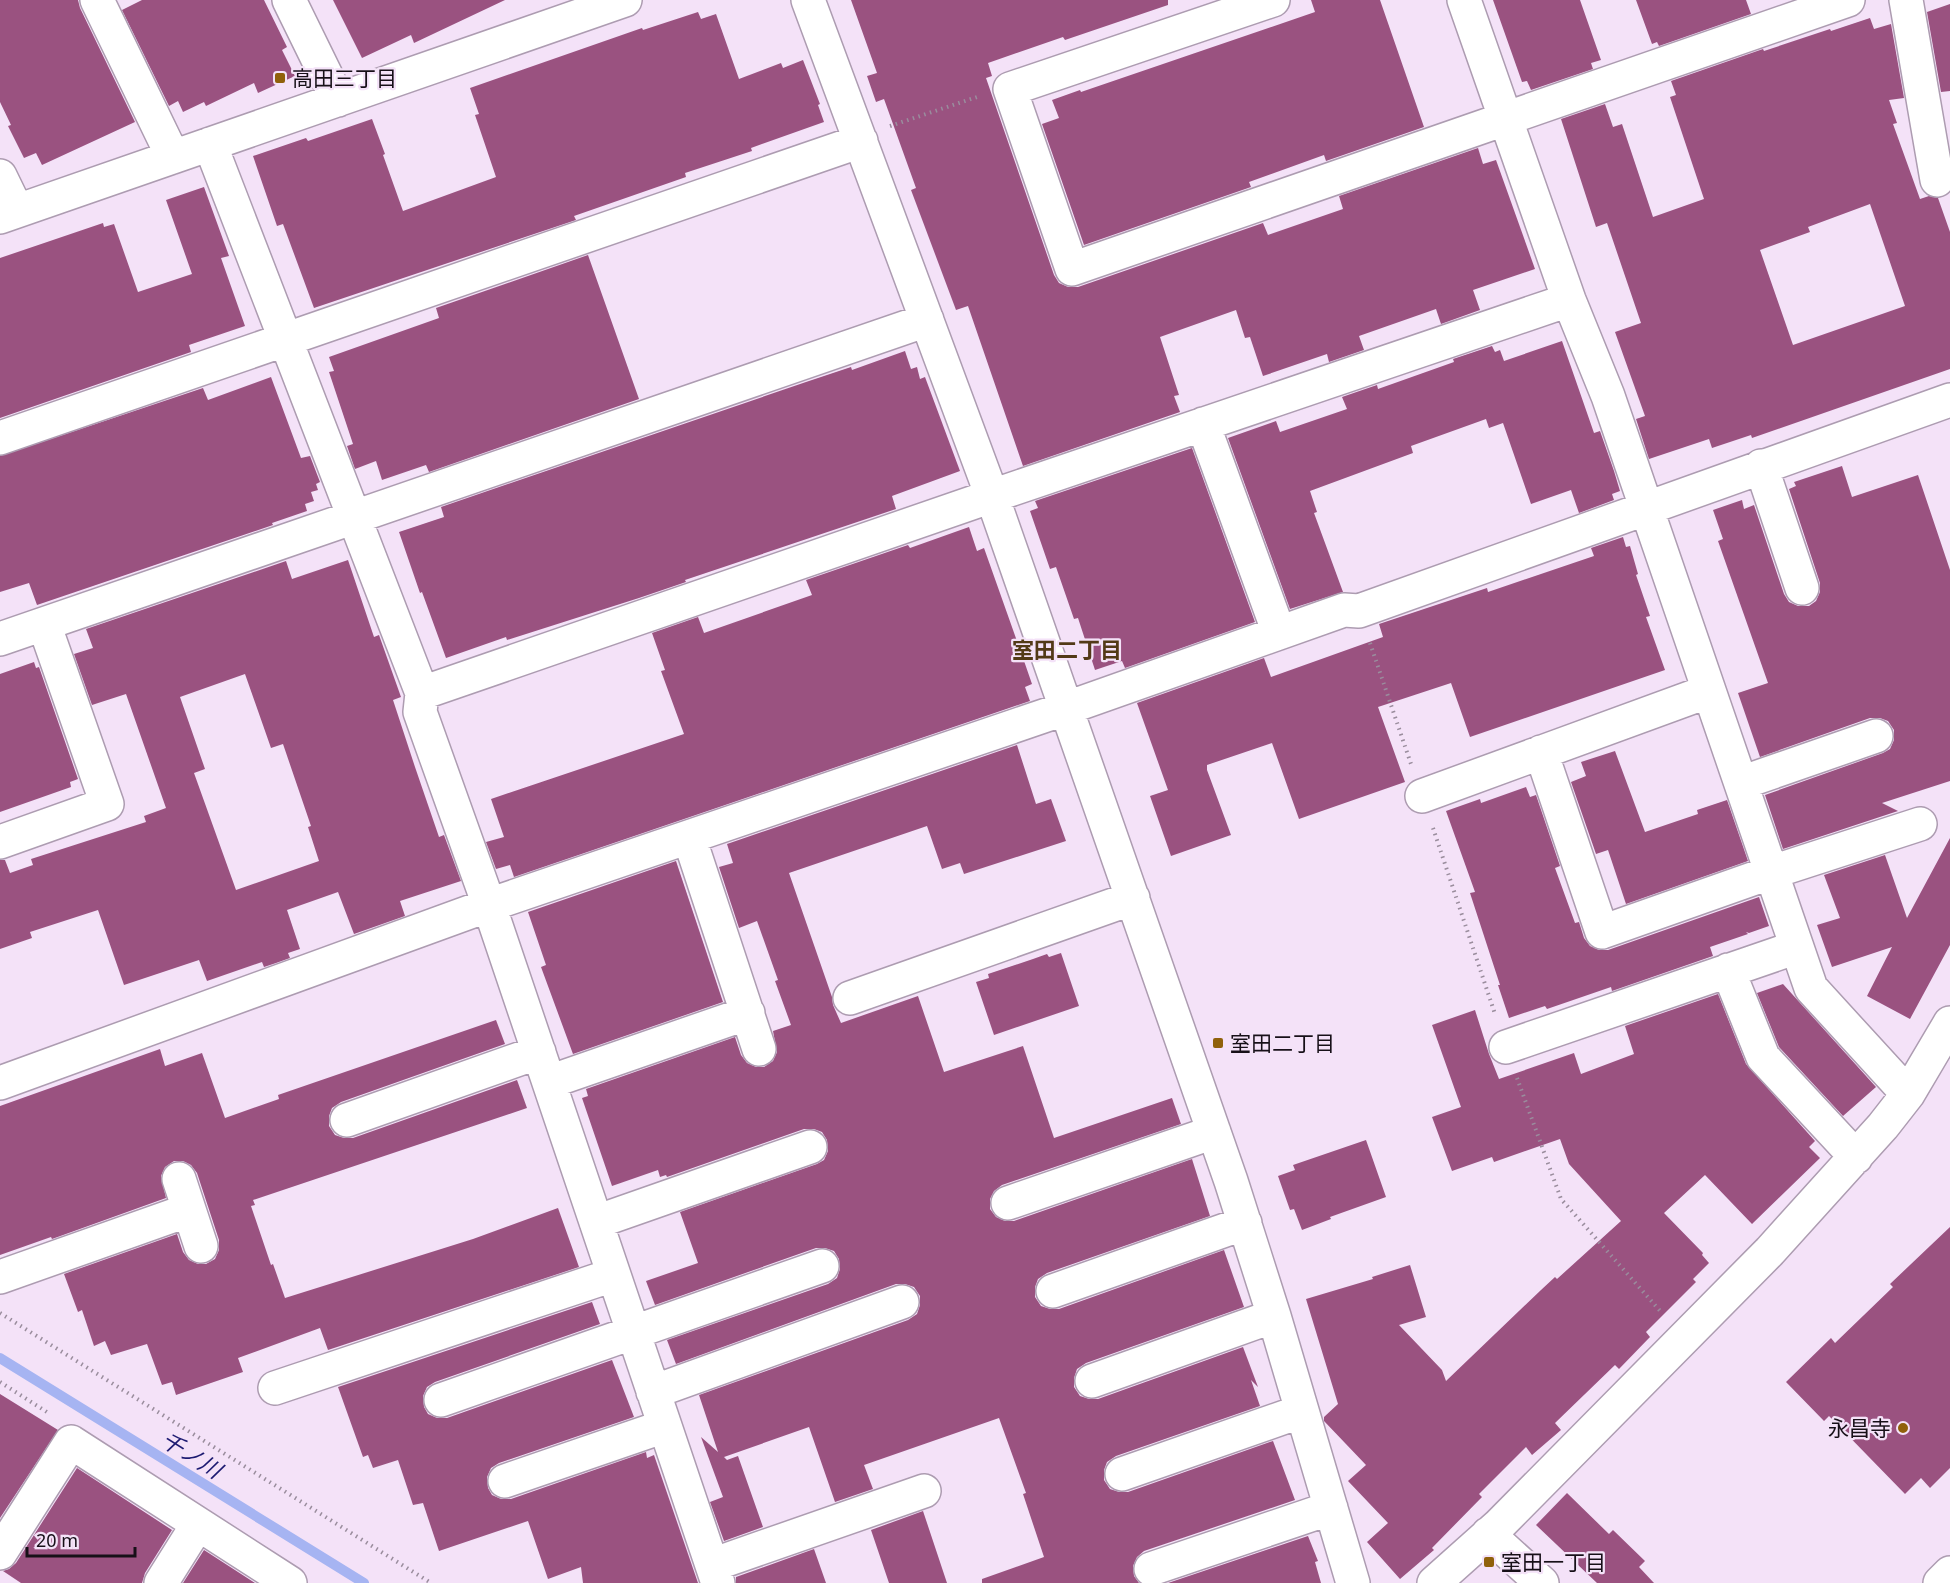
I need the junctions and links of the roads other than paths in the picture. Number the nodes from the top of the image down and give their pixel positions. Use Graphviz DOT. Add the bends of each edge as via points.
graph roads {
  1 [pos="97,0"];
  2 [pos="289,0"];
  3 [pos="626,0"];
  4 [pos="808,0"];
  5 [pos="1273,0"];
  6 [pos="1464,0"];
  7 [pos="1848,0"];
  8 [pos="1906,0"];
  9 [pos="338,100"];
  10 [pos="1506,120"];
  11 [pos="861,141"];
  12 [pos="210,144"];
  13 [pos="173,157"];
  14 [pos="0,176"];
  15 [pos="1937,180"];
  16 [pos="9,214"];
  17 [pos="1569,300"];
  18 [pos="927,320"];
  19 [pos="285,340"];
  20 [pos="1950,399"];
  21 [pos="1203,424"];
  22 [pos="0,438"];
  23 [pos="1761,466"];
  24 [pos="992,496"];
  25 [pos="1647,507"];
  26 [pos="354,518"];
  27 [pos="1802,588"];
  28 [pos="44,624"];
  29 [pos="1279,633"];
  30 [pos="0,639"];
  31 [pos="1709,691"];
  32 [pos="422,693"];
  33 [pos="1067,708"];
  34 [pos="1876,736"];
  35 [pos="1541,752"];
  36 [pos="1741,783"];
  37 [pos="1422,796"];
  38 [pos="1920,824"];
  39 [pos="689,837"];
  40 [pos="0,842"];
  41 [pos="1772,872"];
  42 [pos="1133,898"];
  43 [pos="489,905"];
  44 [pos="1797,947"];
  45 [pos="1728,970"];
  46 [pos="850,998"];
  47 [pos="748,1013"];
  48 [pos="1950,1023"];
  49 [pos="1506,1047"];
  50 [pos="759,1049"];
  51 [pos="544,1067"];
  52 [pos="0,1083"];
  53 [pos="1908,1094"];
  54 [pos="347,1120"];
  55 [pos="1214,1132"];
  56 [pos="810,1147"];
  57 [pos="1856,1157"];
  58 [pos="179,1179"];
  59 [pos="1008,1203"];
  60 [pos="189,1210"];
  61 [pos="596,1222"];
  62 [pos="1245,1224"];
  63 [pos="201,1246"];
  64 [pos="822,1266"];
  65 [pos="614,1275"];
  66 [pos="0,1277"];
  67 [pos="1053,1291"];
  68 [pos="902,1302"];
  69 [pos="1274,1316"];
  70 [pos="633,1333"];
  71 [pos="1092,1381"];
  72 [pos="274,1388"];
  73 [pos="654,1392"];
  74 [pos="441,1400"];
  75 [pos="1302,1411"];
  76 [pos="665,1426"];
  77 [pos="1122,1474"];
  78 [pos="505,1481"];
  79 [pos="924,1491"];
  80 [pos="1331,1508"];
  81 [pos="198,1524"];
  82 [pos="1488,1534"];
  83 [pos="0,1553"];
  84 [pos="1151,1569"];
  85 [pos="1950,1573"];
  86 [pos="715,1574"];
  87 [pos="161,1583"];
  88 [pos="290,1583"];
  89 [pos="1353,1583"];
  90 [pos="1434,1583"];
  91 [pos="1542,1583"];
  92 [pos="1940,1583"];
  1 -- 13 [label="street"];
  2 -- 9 [label="street"];
  3 -- 9 [label="street"];
  4 -- 11 [label="street"];
  5 -- 10 [label="street" via="1010,89 1072,269"];
  6 -- 10 [label="street"];
  7 -- 10 [label="street"];
  8 -- 15 [label="street"];
  9 -- 12 [label="street"];
  10 -- 17 [label="street"];
  11 -- 18 [label="street"];
  11 -- 19 [label="street"];
  12 -- 13 [label="street"];
  12 -- 19 [label="street"];
  13 -- 16 [label="street"];
  14 -- 16 [label="street"];
  17 -- 21 [label="street"];
  17 -- 25 [label="street"];
  18 -- 24 [label="street"];
  18 -- 26 [label="street"];
  19 -- 22 [label="street"];
  19 -- 26 [label="street"];
  20 -- 23 [label="street"];
  21 -- 24 [label="street"];
  21 -- 29 [label="street"];
  23 -- 25 [label="street"];
  23 -- 27 [label="street"];
  24 -- 32 [label="street"];
  24 -- 33 [label="street"];
  25 -- 29 [label="street" via="1359,611 1344,610"];
  25 -- 31 [label="street"];
  26 -- 28 [label="street"];
  26 -- 32 [label="street"];
  28 -- 30 [label="street"];
  28 -- 40 [label="street" via="107,804"];
  29 -- 33 [label="street"];
  31 -- 35 [label="street"];
  31 -- 36 [label="street"];
  32 -- 43 [label="street" via="420,712"];
  33 -- 39 [label="street"];
  33 -- 42 [label="street"];
  34 -- 36 [label="street"];
  35 -- 37 [label="street"];
  35 -- 41 [label="street" via="1602,932"];
  36 -- 41 [label="street"];
  38 -- 41 [label="street"];
  39 -- 43 [label="street"];
  39 -- 47 [label="street"];
  41 -- 44 [label="street"];
  42 -- 46 [label="street"];
  42 -- 55 [label="street"];
  43 -- 51 [label="street"];
  43 -- 52 [label="street"];
  44 -- 45 [label="street"];
  44 -- 53 [label="street" via="1811,988"];
  45 -- 49 [label="street"];
  45 -- 57 [label="street" via="1763,1057"];
  47 -- 50 [label="street"];
  47 -- 51 [label="street"];
  48 -- 53 [label="street"];
  51 -- 54 [label="street"];
  51 -- 61 [label="street"];
  53 -- 57 [label="street"];
  55 -- 59 [label="street"];
  55 -- 62 [label="street"];
  56 -- 61 [label="street"];
  57 -- 82 [label="street" via="1770,1251"];
  58 -- 60 [label="street"];
  60 -- 63 [label="street"];
  60 -- 66 [label="street"];
  61 -- 65 [label="street"];
  62 -- 67 [label="street"];
  62 -- 69 [label="street"];
  64 -- 70 [label="street"];
  65 -- 70 [label="street"];
  65 -- 72 [label="street"];
  68 -- 73 [label="street"];
  69 -- 71 [label="street"];
  69 -- 75 [label="street"];
  70 -- 73 [label="street"];
  70 -- 74 [label="street"];
  73 -- 76 [label="street"];
  75 -- 77 [label="street"];
  75 -- 80 [label="street"];
  76 -- 78 [label="street"];
  76 -- 86 [label="street"];
  79 -- 86 [label="street"];
  80 -- 84 [label="street"];
  80 -- 89 [label="street"];
  81 -- 83 [label="street" via="71,1442"];
  81 -- 87 [label="street"];
  81 -- 88 [label="street"];
  82 -- 90 [label="street"];
  82 -- 91 [label="street"];
  85 -- 92 [label="street"];
}
